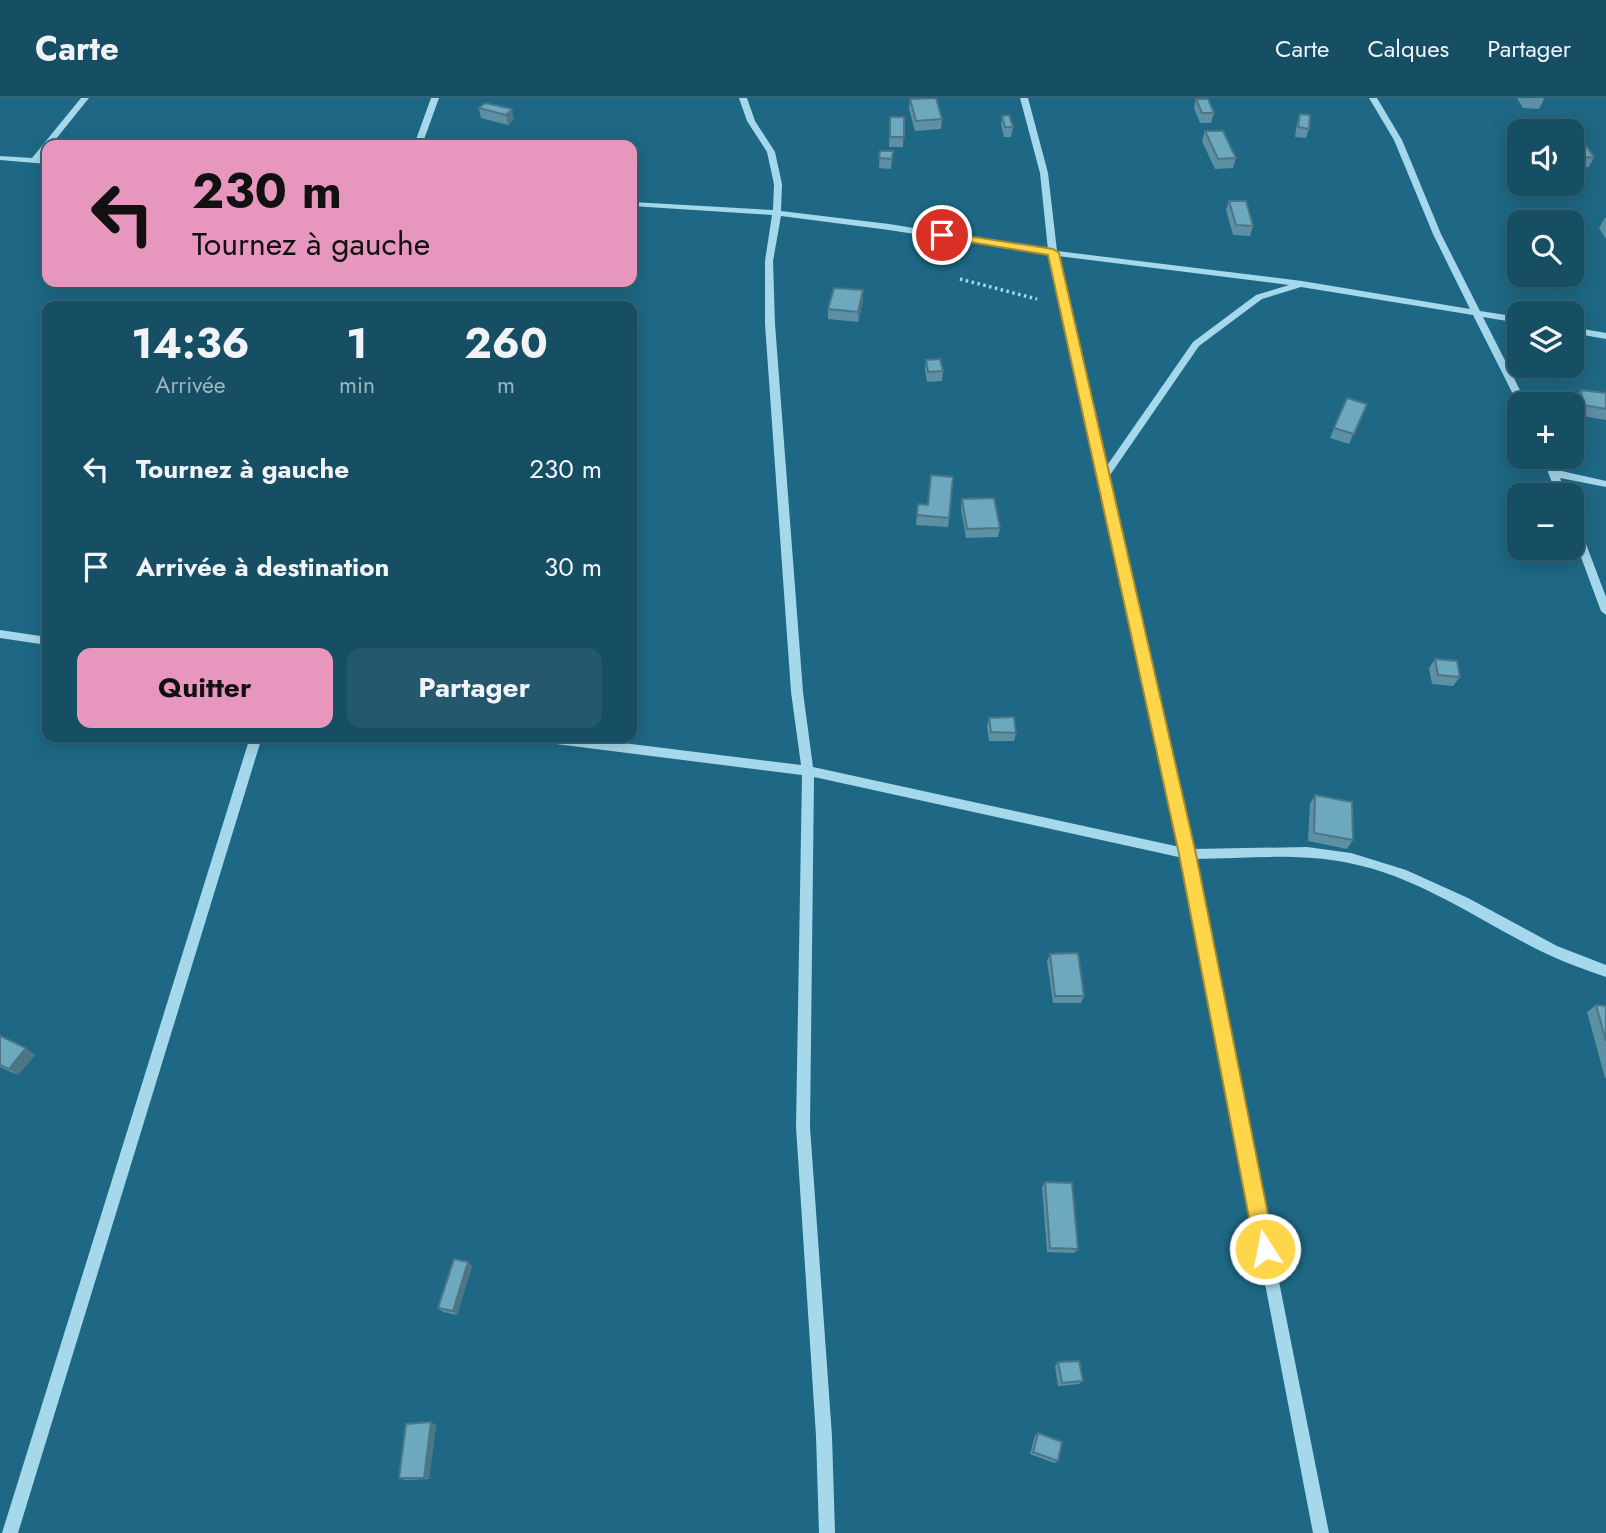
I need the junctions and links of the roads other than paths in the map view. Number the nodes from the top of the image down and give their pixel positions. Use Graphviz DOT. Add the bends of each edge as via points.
graph roads {
  1 [pos="85,98"];
  2 [pos="435,98"];
  3 [pos="743,98"];
  4 [pos="1024,98"];
  5 [pos="1373,98"];
  6 [pos="51,140"];
  7 [pos="420,140"];
  8 [pos="42,152"];
  9 [pos="0,158"];
  10 [pos="36,159"];
  11 [pos="42,161"];
  12 [pos="637,204"];
  13 [pos="777,213"];
  14 [pos="1053,253"];
  15 [pos="1302,284"];
  16 [pos="1478,312"];
  17 [pos="1507,318"];
  18 [pos="1584,332"];
  19 [pos="1606,335"];
  20 [pos="1516,392"];
  21 [pos="1553,469"];
  22 [pos="1555,473"];
  23 [pos="1102,480"];
  24 [pos="1558,483"];
  25 [pos="1606,484"];
  26 [pos="1584,552"];
  27 [pos="1606,611"];
  28 [pos="0,634"];
  29 [pos="42,640"];
  30 [pos="254,742"];
  31 [pos="579,742"];
  32 [pos="808,771"];
  33 [pos="1188,854"];
  34 [pos="1606,971"];
  35 [pos="10,1533"];
  36 [pos="827,1533"];
  37 [pos="1321,1533"];
  1 -- 6 [label="street"];
  2 -- 7 [label="street"];
  3 -- 13 [label="street" via="771,152 778,184"];
  4 -- 14 [label="street" via="1044,173"];
  5 -- 16 [label="street" via="1398,140 1437,233"];
  8 -- 10 [label="street"];
  9 -- 10 [label="street"];
  10 -- 11 [label="street"];
  12 -- 13 [label="street"];
  13 -- 14 [label="street"];
  13 -- 32 [label="street" via="769,261 770,324 797,692"];
  14 -- 15 [label="street"];
  14 -- 23 [label="street"];
  15 -- 16 [label="street"];
  15 -- 23 [label="street" via="1259,297 1196,345"];
  16 -- 17 [label="street"];
  16 -- 20 [label="street"];
  18 -- 19 [label="street"];
  21 -- 22 [label="street"];
  22 -- 24 [label="street"];
  22 -- 25 [label="street"];
  23 -- 33 [label="street"];
  26 -- 27 [label="street"];
  28 -- 29 [label="street"];
  30 -- 35 [label="street"];
  31 -- 32 [label="street"];
  32 -- 33 [label="street"];
  32 -- 36 [label="street" via="803,1127"];
  33 -- 34 [label="street" via="1307,852 1351,858 1402,874 1552,950"];
  33 -- 37 [label="street"];
}
